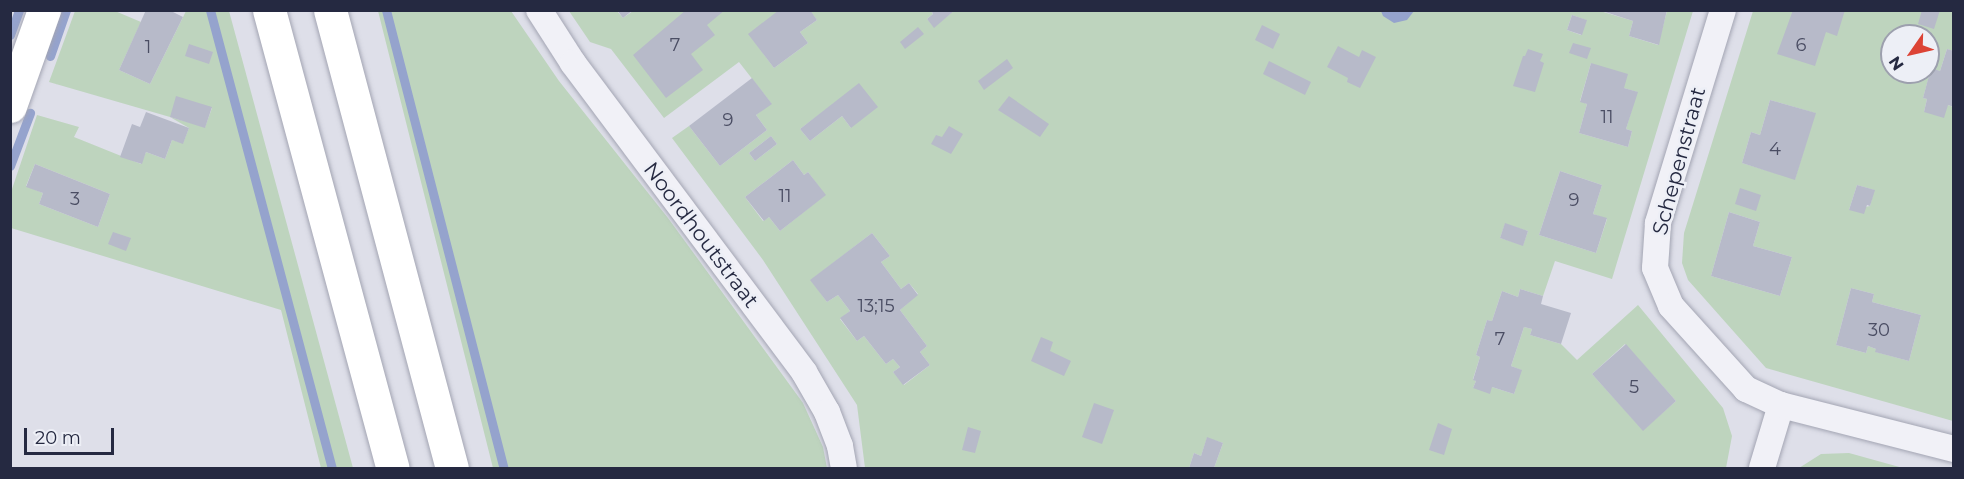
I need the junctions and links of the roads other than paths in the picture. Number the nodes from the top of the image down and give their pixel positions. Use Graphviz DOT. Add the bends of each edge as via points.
graph roads {
  1 [pos="44,10"];
  2 [pos="269,10"];
  3 [pos="330,10"];
  4 [pos="539,10"];
  5 [pos="1723,10"];
  6 [pos="10,106"];
  7 [pos="1781,405"];
  8 [pos="1953,449"];
  9 [pos="393,468"];
  10 [pos="452,468"];
  11 [pos="844,468"];
  12 [pos="1762,468"];
  1 -- 6 [label="main road"];
  2 -- 9 [label="main road"];
  3 -- 10 [label="main road"];
  4 -- 11 [label="street, Noordhoutstraat" via="573,63 804,372 828,412"];
  5 -- 7 [label="street, Schepenstraat" via="1658,223 1655,268 1671,306 1746,389"];
  7 -- 8 [label="street, Schepenstraat"];
  7 -- 12 [label="street"];
}
